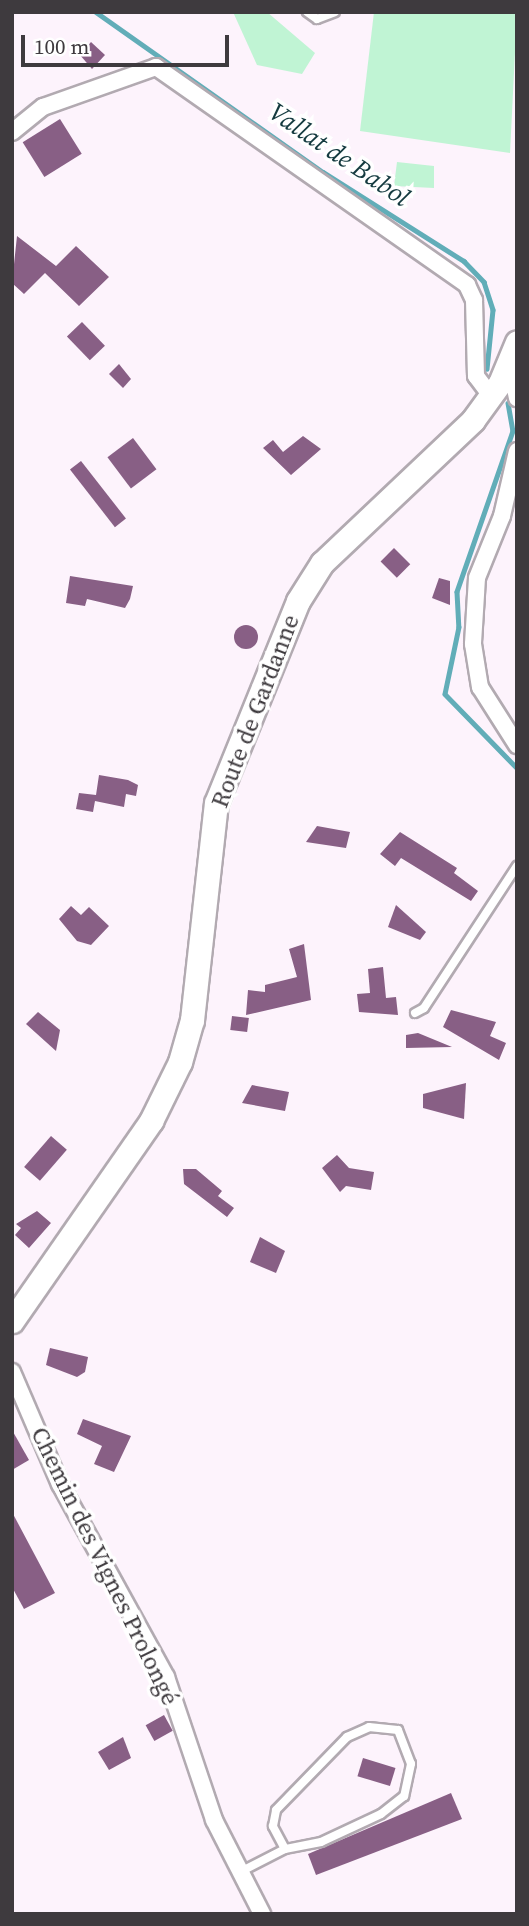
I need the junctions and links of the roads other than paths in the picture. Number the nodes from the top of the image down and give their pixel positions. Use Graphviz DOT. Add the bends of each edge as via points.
graph roads {
  1 [pos="307,12"];
  2 [pos="335,12"];
  3 [pos="12,132"];
  4 [pos="517,342"];
  5 [pos="510,365"];
  6 [pos="492,397"];
  7 [pos="517,398"];
  8 [pos="517,452"];
  9 [pos="517,745"];
  10 [pos="517,866"];
  11 [pos="415,1013"];
  12 [pos="12,1321"];
  13 [pos="12,1372"];
  14 [pos="285,1849"];
  15 [pos="240,1872"];
  16 [pos="262,1914"];
  1 -- 2 [label="lane" via="317,19"];
  3 -- 6 [label="street" via="43,107 156,67 467,285 474,300 476,376"];
  4 -- 5 [label="street, Route de Gardanne"];
  5 -- 6 [label="street, Route de Gardanne"];
  5 -- 7 [label="street"];
  6 -- 12 [label="street, Route de Gardanne" via="322,564 298,601 216,803 192,1020 180,1062 151,1121"];
  8 -- 9 [label="street" via="502,516 477,579 473,644 480,687"];
  10 -- 11 [label="lane" via="424,1008"];
  13 -- 15 [label="street, Chemin des Vignes Prolongé" via="61,1484 166,1677 214,1820"];
  14 -- 14 [label="lane" via="272,1826 284,1798 323,1767 347,1737 369,1727 398,1730 411,1764 404,1796 333,1836"];
  14 -- 15 [label="lane"];
  15 -- 16 [label="street, Chemin des Vignes Prolongé"];
}
